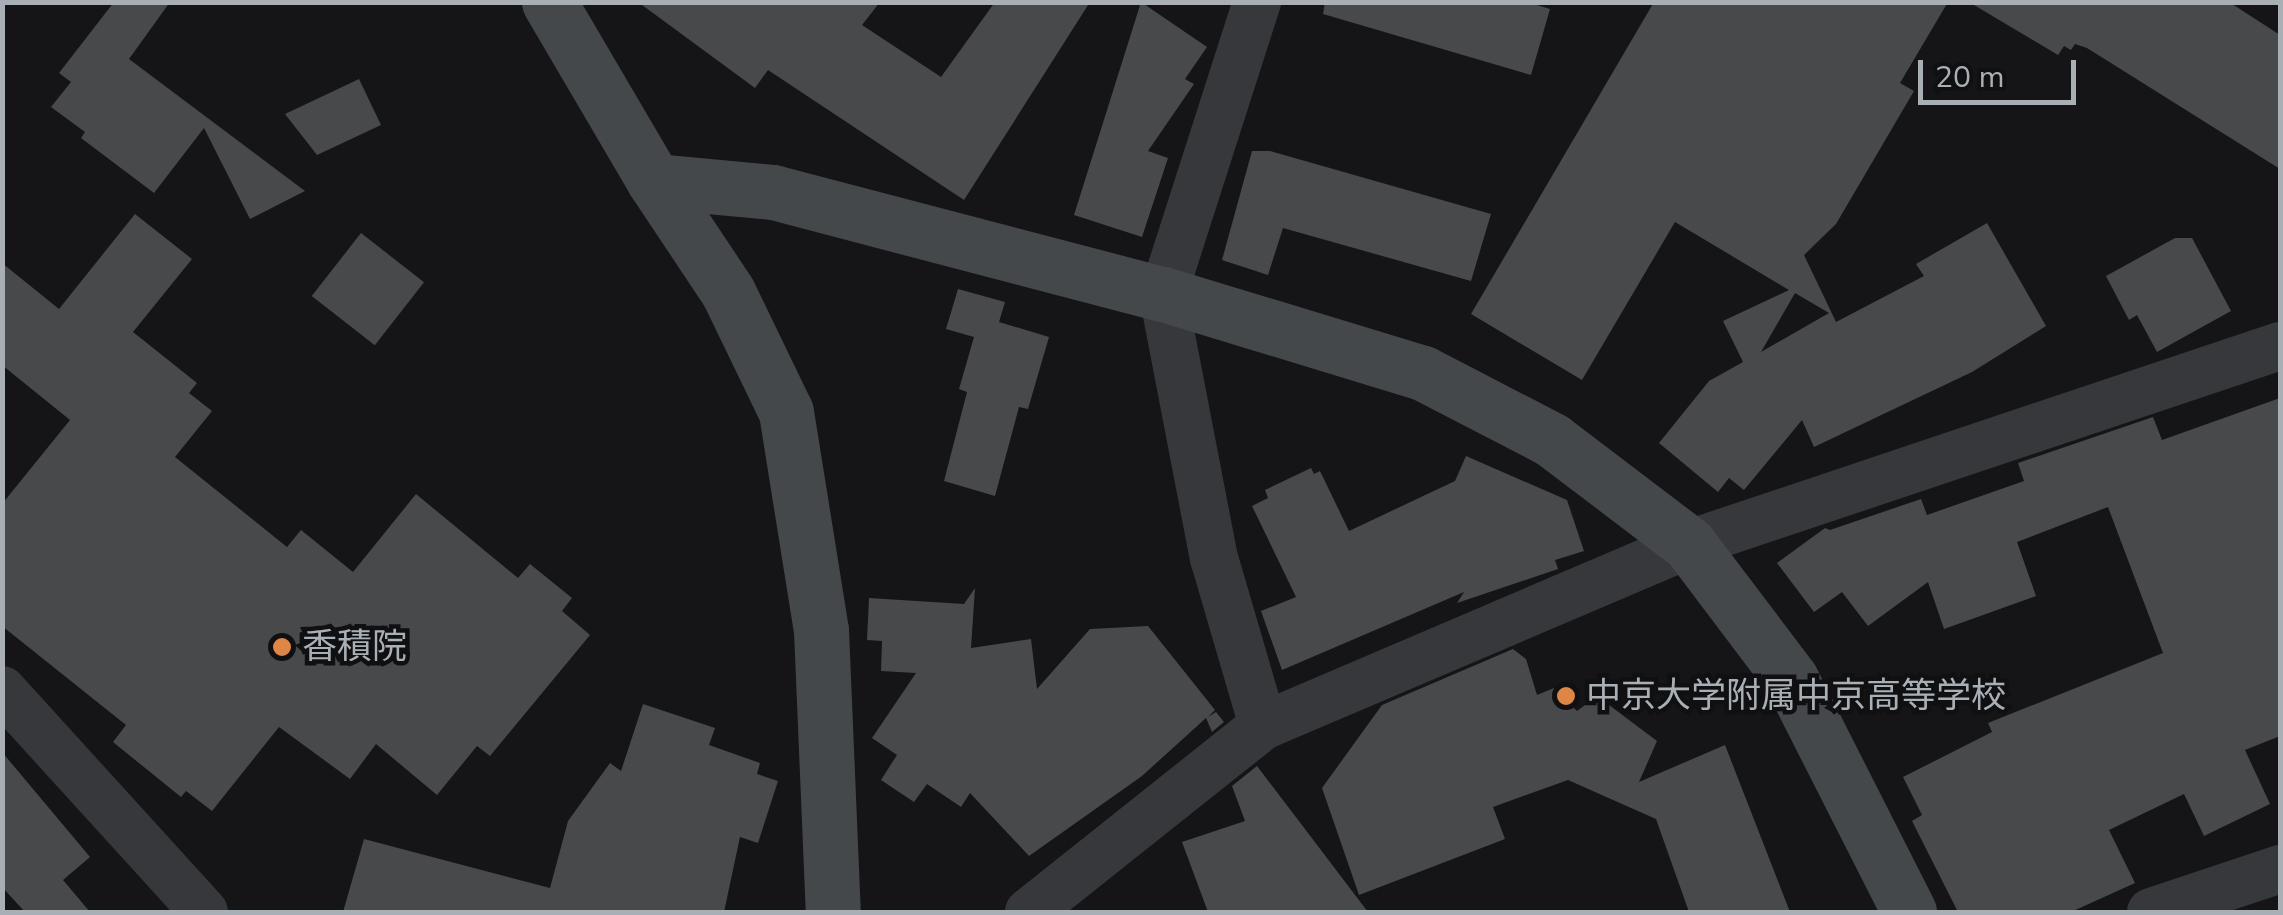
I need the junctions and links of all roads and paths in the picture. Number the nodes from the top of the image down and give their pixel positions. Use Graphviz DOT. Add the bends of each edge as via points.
graph roads {
  1 [pos="550,2"];
  2 [pos="1257,2"];
  3 [pos="654,181"];
  4 [pos="1164,294"];
  5 [pos="2280,346"];
  6 [pos="1689,544"];
  7 [pos="2,690"];
  8 [pos="1262,726"];
  9 [pos="2280,870"];
  10 [pos="200,912"];
  11 [pos="834,912"];
  12 [pos="1029,912"];
  13 [pos="1909,912"];
  14 [pos="2150,912"];
  1 -- 3 [label="street"];
  2 -- 4 [label="street"];
  3 -- 4 [label="street" via="773,192"];
  3 -- 11 [label="street" via="728,292 786,412 821,630"];
  4 -- 6 [label="street" via="1423,372 1552,440"];
  4 -- 8 [label="street" via="1214,558"];
  5 -- 6 [label="street"];
  6 -- 8 [label="street"];
  6 -- 13 [label="street" via="1791,679"];
  7 -- 10 [label="street"];
  8 -- 12 [label="street"];
  9 -- 14 [label="street"];
}
